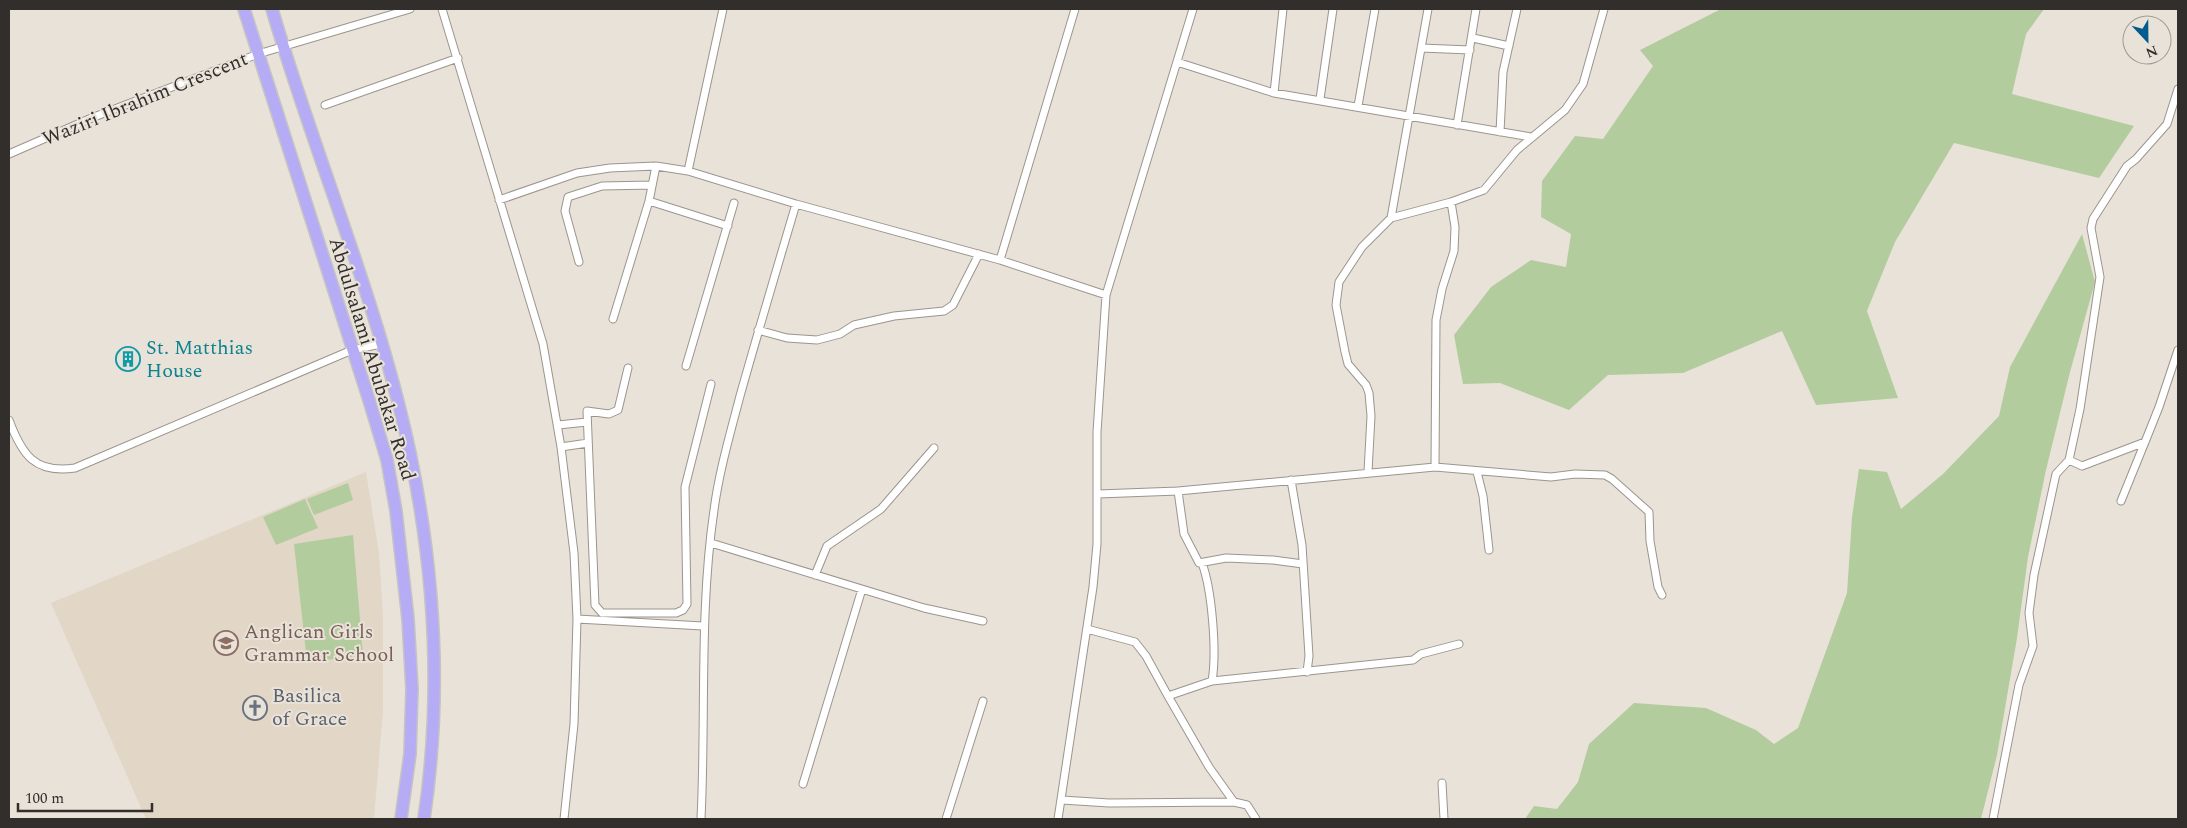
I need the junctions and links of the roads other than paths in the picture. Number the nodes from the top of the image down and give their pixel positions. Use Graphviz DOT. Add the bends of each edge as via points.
graph roads {
  1 [pos="244,9"];
  2 [pos="272,9"];
  3 [pos="410,9"];
  4 [pos="442,9"];
  5 [pos="723,9"];
  6 [pos="1075,9"];
  7 [pos="1193,9"];
  8 [pos="1283,9"];
  9 [pos="1333,9"];
  10 [pos="1375,9"];
  11 [pos="1428,9"];
  12 [pos="1476,9"];
  13 [pos="1517,9"];
  14 [pos="1604,9"];
  15 [pos="1473,38"];
  16 [pos="1509,46"];
  17 [pos="283,47"];
  18 [pos="1421,48"];
  19 [pos="1470,50"];
  20 [pos="258,54"];
  21 [pos="458,58"];
  22 [pos="1177,62"];
  23 [pos="2178,89"];
  24 [pos="1274,93"];
  25 [pos="1320,99"];
  26 [pos="325,105"];
  27 [pos="1358,106"];
  28 [pos="1409,116"];
  29 [pos="1457,124"];
  30 [pos="1500,132"];
  31 [pos="1531,137"];
  32 [pos="9,154"];
  33 [pos="656,166"];
  34 [pos="688,171"];
  35 [pos="652,185"];
  36 [pos="499,200"];
  37 [pos="649,201"];
  38 [pos="1451,202"];
  39 [pos="734,203"];
  40 [pos="796,204"];
  41 [pos="1390,218"];
  42 [pos="728,226"];
  43 [pos="979,254"];
  44 [pos="1000,260"];
  45 [pos="579,262"];
  46 [pos="1106,295"];
  47 [pos="614,319"];
  48 [pos="758,330"];
  49 [pos="381,344"];
  50 [pos="352,350"];
  51 [pos="2178,350"];
  52 [pos="686,366"];
  53 [pos="628,368"];
  54 [pos="711,384"];
  55 [pos="9,420"];
  56 [pos="587,422"];
  57 [pos="558,425"];
  58 [pos="2145,442"];
  59 [pos="588,443"];
  60 [pos="561,447"];
  61 [pos="934,448"];
  62 [pos="2070,460"];
  63 [pos="1434,467"];
  64 [pos="1368,472"];
  65 [pos="1477,472"];
  66 [pos="1291,480"];
  67 [pos="1178,492"];
  68 [pos="1098,494"];
  69 [pos="2121,500"];
  70 [pos="711,542"];
  71 [pos="1489,550"];
  72 [pos="1202,563"];
  73 [pos="1303,564"];
  74 [pos="815,575"];
  75 [pos="862,589"];
  76 [pos="1662,595"];
  77 [pos="577,619"];
  78 [pos="983,621"];
  79 [pos="703,626"];
  80 [pos="1087,629"];
  81 [pos="1460,644"];
  82 [pos="1307,672"];
  83 [pos="1212,681"];
  84 [pos="1168,696"];
  85 [pos="983,701"];
  86 [pos="1442,783"];
  87 [pos="803,784"];
  88 [pos="1062,800"];
  89 [pos="1234,802"];
  90 [pos="401,819"];
  91 [pos="424,819"];
  92 [pos="564,819"];
  93 [pos="701,819"];
  94 [pos="946,819"];
  95 [pos="1058,819"];
  96 [pos="1256,819"];
  97 [pos="1444,819"];
  98 [pos="1993,819"];
  1 -- 20 [label="main road, Abdulsalami Abubakar Road"];
  2 -- 17 [label="main road, Abdulsalami Abubakar Road"];
  3 -- 17 [label="street, Waziri Ibrahim Crescent"];
  4 -- 21 [label="street"];
  5 -- 34 [label="street"];
  6 -- 44 [label="street"];
  7 -- 22 [label="street"];
  8 -- 24 [label="street"];
  9 -- 25 [label="street"];
  10 -- 27 [label="street"];
  11 -- 18 [label="street"];
  12 -- 15 [label="street"];
  13 -- 16 [label="street"];
  14 -- 31 [label="street" via="1583,84 1554,122"];
  15 -- 16 [label="street"];
  15 -- 19 [label="street"];
  16 -- 30 [label="street" via="1502,72"];
  17 -- 20 [label="street, Waziri Ibrahim Crescent"];
  17 -- 49 [label="main road, Abdulsalami Abubakar Road"];
  18 -- 19 [label="street"];
  18 -- 28 [label="street"];
  19 -- 29 [label="street"];
  20 -- 32 [label="street, Waziri Ibrahim Crescent" via="94,117"];
  20 -- 50 [label="main road, Abdulsalami Abubakar Road"];
  21 -- 26 [label="street"];
  21 -- 36 [label="street"];
  22 -- 24 [label="street"];
  22 -- 46 [label="street"];
  23 -- 62 [label="street" via="2166,124 2126,166 2092,219 2100,277"];
  24 -- 25 [label="street"];
  25 -- 27 [label="street"];
  27 -- 28 [label="street"];
  28 -- 29 [label="street"];
  28 -- 41 [label="street"];
  29 -- 30 [label="street"];
  30 -- 31 [label="street"];
  31 -- 38 [label="street" via="1484,190"];
  33 -- 34 [label="street"];
  33 -- 35 [label="street"];
  33 -- 36 [label="street" via="577,173"];
  34 -- 40 [label="street"];
  35 -- 37 [label="street"];
  35 -- 45 [label="street" via="602,186 568,197 565,211"];
  36 -- 57 [label="street" via="546,356"];
  37 -- 42 [label="street"];
  37 -- 47 [label="street"];
  38 -- 41 [label="street"];
  38 -- 63 [label="street" via="1454,251 1436,320"];
  39 -- 42 [label="street"];
  40 -- 43 [label="street"];
  40 -- 48 [label="street"];
  41 -- 64 [label="street" via="1362,247 1339,282 1336,305 1348,364 1369,393"];
  42 -- 52 [label="street"];
  43 -- 44 [label="street"];
  43 -- 48 [label="street" via="953,306 944,311 863,322 840,334 817,340 787,338"];
  44 -- 46 [label="street"];
  46 -- 68 [label="street" via="1097,432"];
  48 -- 70 [label="street" via="726,448"];
  49 -- 50 [label="street"];
  49 -- 91 [label="main road, Abdulsalami Abubakar Road" via="410,452 423,520 430,587 434,660 433,739"];
  50 -- 55 [label="street" via="75,468 47,468 31,460 20,447"];
  50 -- 90 [label="main road, Abdulsalami Abubakar Road" via="387,460 400,537 412,689 410,754"];
  51 -- 58 [label="street"];
  53 -- 56 [label="street" via="618,410 609,414 587,410"];
  54 -- 59 [label="street" via="685,487 686,604 683,610 602,613 597,610"];
  56 -- 57 [label="street"];
  56 -- 59 [label="street"];
  57 -- 60 [label="street"];
  58 -- 62 [label="street" via="2082,466"];
  58 -- 69 [label="street"];
  59 -- 60 [label="street"];
  60 -- 77 [label="street" via="574,553"];
  61 -- 74 [label="street" via="881,509 827,546"];
  62 -- 98 [label="street" via="2056,474 2034,575 2029,613 2033,646 2019,685"];
  63 -- 64 [label="street"];
  63 -- 65 [label="street"];
  64 -- 66 [label="street"];
  65 -- 71 [label="street"];
  65 -- 76 [label="street" via="1555,478 1575,474 1608,476 1648,512 1650,541"];
  66 -- 67 [label="street"];
  66 -- 73 [label="street"];
  67 -- 68 [label="street"];
  67 -- 72 [label="street" via="1186,539 1196,560"];
  68 -- 80 [label="street" via="1097,544"];
  70 -- 74 [label="street"];
  70 -- 79 [label="street"];
  72 -- 73 [label="street" via="1226,558"];
  72 -- 83 [label="street" via="1211,599"];
  73 -- 82 [label="street" via="1310,656"];
  74 -- 75 [label="street"];
  75 -- 78 [label="street" via="924,608"];
  75 -- 87 [label="street"];
  77 -- 79 [label="street"];
  77 -- 92 [label="street" via="574,724"];
  79 -- 93 [label="street"];
  80 -- 84 [label="street" via="1136,642"];
  80 -- 88 [label="street"];
  81 -- 82 [label="street" via="1421,654 1413,660 1355,664"];
  82 -- 83 [label="street"];
  83 -- 84 [label="street"];
  84 -- 89 [label="street" via="1209,767"];
  85 -- 94 [label="street"];
  86 -- 97 [label="street"];
  88 -- 89 [label="street"];
  88 -- 95 [label="street"];
  89 -- 96 [label="street" via="1247,805"];
}
